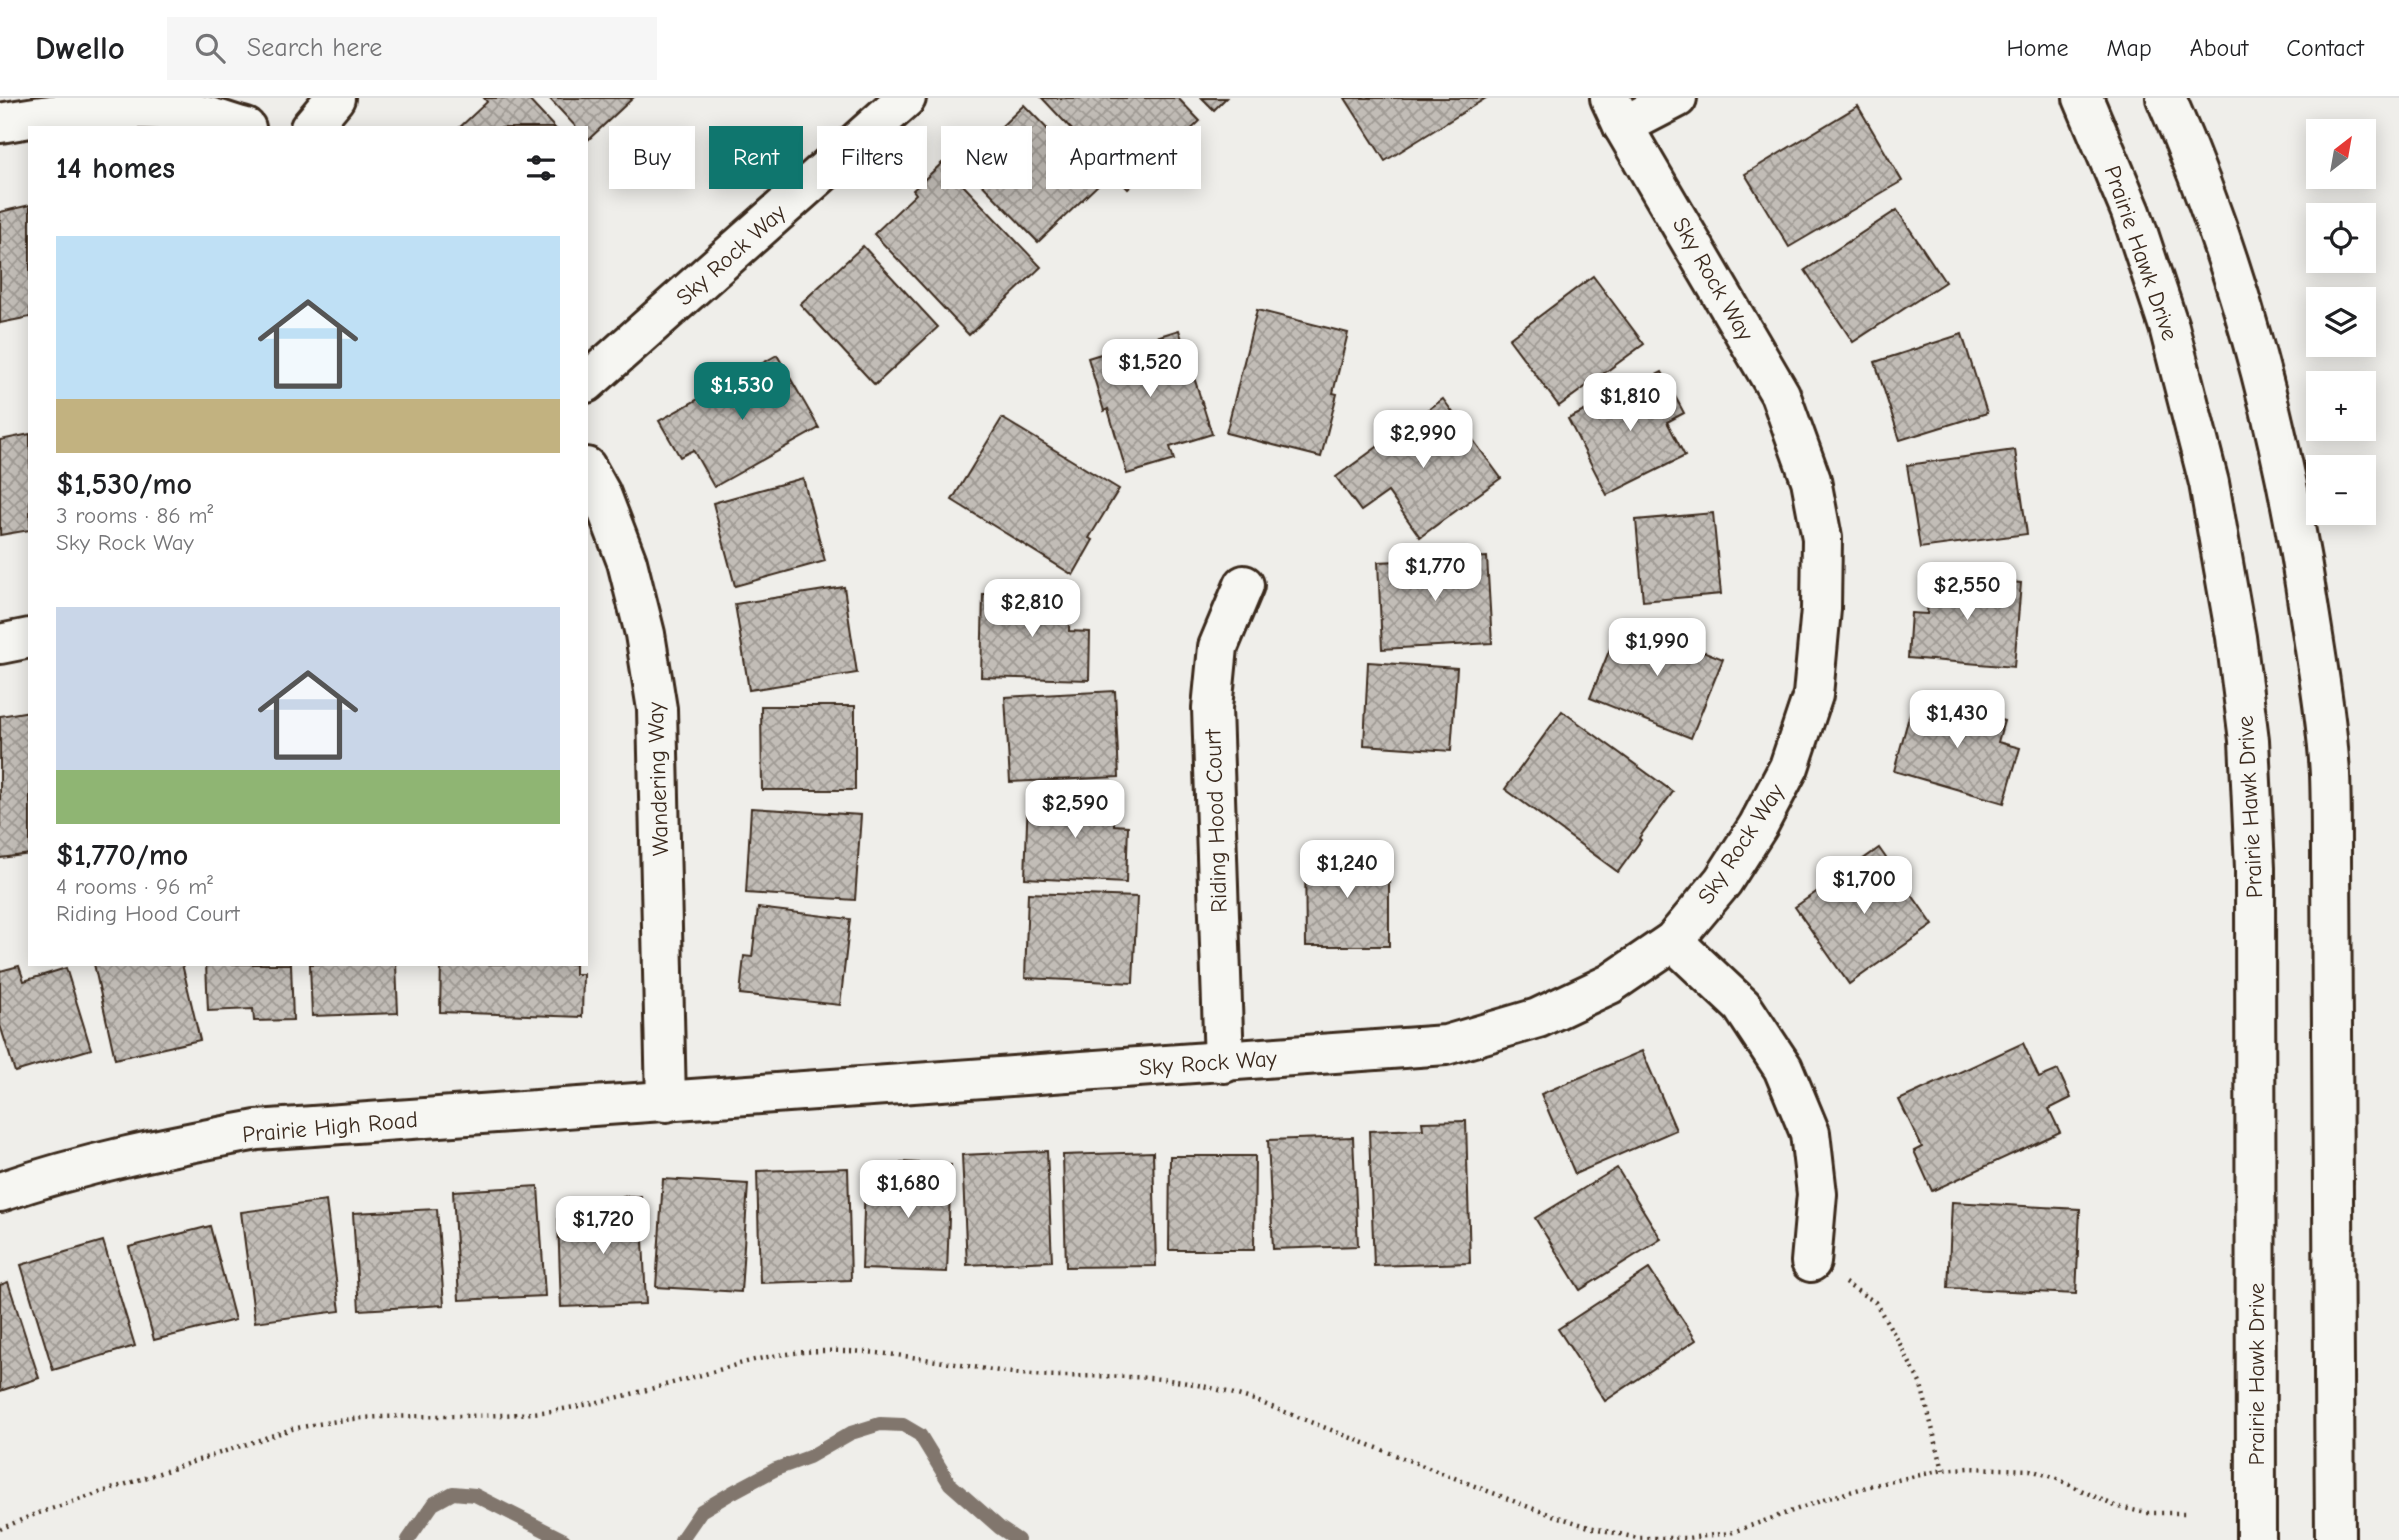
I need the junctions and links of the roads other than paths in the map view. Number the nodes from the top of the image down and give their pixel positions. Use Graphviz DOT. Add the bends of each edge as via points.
graph roads {
  1 [pos="335,98"];
  2 [pos="906,98"];
  3 [pos="1677,98"];
  4 [pos="2082,98"];
  5 [pos="2166,98"];
  6 [pos="1616,112"];
  7 [pos="0,123"];
  8 [pos="239,126"];
  9 [pos="312,126"];
  10 [pos="588,381"];
  11 [pos="588,471"];
  12 [pos="1244,585"];
  13 [pos="28,638"];
  14 [pos="0,644"];
  15 [pos="1673,941"];
  16 [pos="1224,1063"];
  17 [pos="666,1102"];
  18 [pos="0,1192"];
  19 [pos="1811,1262"];
  20 [pos="2256,1540"];
  21 [pos="2335,1540"];
  1 -- 9 [label="street"];
  2 -- 10 [label="street, Sky Rock Way"];
  3 -- 6 [label="street"];
  4 -- 20 [label="street, Prairie Hawk Drive" via="2131,212 2169,327 2209,483 2249,740 2255,868"];
  5 -- 21 [label="street" via="2186,143 2260,364 2298,537 2322,695 2330,772"];
  6 -- 15 [label="street, Sky Rock Way" via="1780,394 1811,480 1822,538 1813,695 1790,767 1723,881"];
  7 -- 8 [label="street" via="124,108 190,113"];
  11 -- 17 [label="street, Wandering Way" via="627,562 657,709"];
  12 -- 16 [label="street, Riding Hood Court" via="1219,647 1212,708"];
  13 -- 14 [label="street"];
  15 -- 16 [label="street, Sky Rock Way" via="1610,984 1538,1018 1446,1045"];
  15 -- 19 [label="street" via="1742,1006 1783,1068 1810,1133 1818,1194"];
  16 -- 17 [label="street, Sky Rock Way"];
  17 -- 18 [label="street, Prairie High Road" via="257,1130 104,1161"];
}
